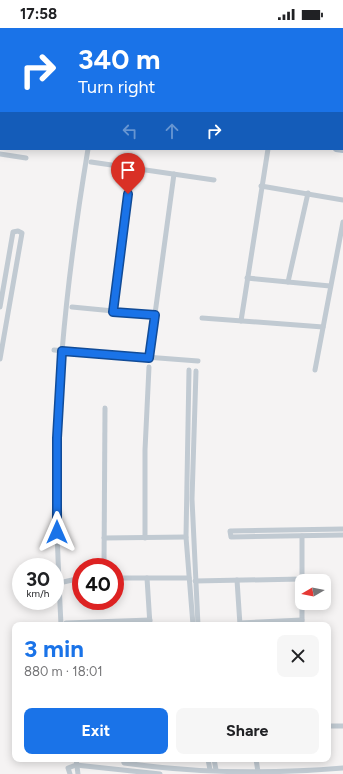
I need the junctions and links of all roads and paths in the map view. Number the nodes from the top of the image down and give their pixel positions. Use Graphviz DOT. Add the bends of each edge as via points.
graph roads {
  1 [pos="88,150"];
  2 [pos="268,150"];
  3 [pos="0,154"];
  4 [pos="26,158"];
  5 [pos="90,162"];
  6 [pos="133,168"];
  7 [pos="174,174"];
  8 [pos="214,180"];
  9 [pos="262,186"];
  10 [pos="308,193"];
  11 [pos="343,200"];
  12 [pos="343,222"];
  13 [pos="247,278"];
  14 [pos="288,282"];
  15 [pos="330,286"];
  16 [pos="0,307"];
  17 [pos="72,307"];
  18 [pos="113,312"];
  19 [pos="155,315"];
  20 [pos="202,318"];
  21 [pos="241,321"];
  22 [pos="323,327"];
  23 [pos="54,350"];
  24 [pos="62,351"];
  25 [pos="149,358"];
  26 [pos="0,359"];
  27 [pos="198,361"];
  28 [pos="149,367"];
  29 [pos="189,370"];
  30 [pos="196,370"];
  31 [pos="315,370"];
  32 [pos="188,390"];
  33 [pos="195,390"];
  34 [pos="105,408"];
  35 [pos="343,528"];
  36 [pos="324,529"];
  37 [pos="343,535"];
  38 [pos="302,536"];
  39 [pos="324,536"];
  40 [pos="186,537"];
  41 [pos="104,538"];
  42 [pos="146,538"];
  43 [pos="59,558"];
  44 [pos="104,558"];
  45 [pos="302,574"];
  46 [pos="124,578"];
  47 [pos="148,578"];
  48 [pos="189,578"];
  49 [pos="295,579"];
  50 [pos="237,580"];
  51 [pos="195,581"];
  52 [pos="62,610"];
  53 [pos="302,610"];
  54 [pos="64,622"];
  55 [pos="150,622"];
  56 [pos="192,622"];
  57 [pos="198,622"];
  58 [pos="240,622"];
  59 [pos="302,622"];
  60 [pos="331,726"];
  61 [pos="343,726"];
  62 [pos="76,762"];
  63 [pos="124,762"];
  64 [pos="209,762"];
  65 [pos="215,762"];
  66 [pos="256,762"];
  67 [pos="343,768"];
  68 [pos="210,770"];
  69 [pos="216,770"];
  70 [pos="124,772"];
  71 [pos="258,772"];
  72 [pos="70,774"];
  73 [pos="78,774"];
  74 [pos="160,774"];
  1 -- 24 [label="street" via="70,266"];
  2 -- 9 [label="street"];
  3 -- 4 [label="street"];
  5 -- 6 [label="street"];
  6 -- 7 [label="street"];
  6 -- 18 [label="street"];
  7 -- 8 [label="street"];
  7 -- 19 [label="street"];
  9 -- 10 [label="street"];
  9 -- 13 [label="street"];
  10 -- 11 [label="street"];
  10 -- 14 [label="street"];
  12 -- 15 [label="street"];
  13 -- 14 [label="street"];
  13 -- 21 [label="street"];
  14 -- 15 [label="street"];
  15 -- 22 [label="street"];
  16 -- 26 [label="street" via="13,232 18,231 22,233"];
  17 -- 18 [label="street"];
  18 -- 19 [label="street"];
  19 -- 25 [label="street"];
  20 -- 21 [label="street"];
  21 -- 22 [label="street"];
  22 -- 31 [label="street"];
  23 -- 24 [label="street"];
  24 -- 25 [label="street"];
  24 -- 43 [label="street" via="57,438"];
  25 -- 27 [label="street"];
  28 -- 42 [label="street"];
  29 -- 32 [label="street"];
  30 -- 33 [label="street"];
  32 -- 33 [label="street"];
  32 -- 40 [label="street"];
  33 -- 51 [label="street" via="192,473"];
  34 -- 41 [label="street"];
  35 -- 36 [label="street"];
  36 -- 38 [label="street" via="230,531 230,537"];
  36 -- 39 [label="street"];
  37 -- 39 [label="street"];
  38 -- 39 [label="street"];
  38 -- 45 [label="street"];
  40 -- 42 [label="street"];
  40 -- 48 [label="street"];
  41 -- 42 [label="street"];
  41 -- 44 [label="street"];
  46 -- 47 [label="street"];
  47 -- 48 [label="street"];
  47 -- 55 [label="street"];
  48 -- 56 [label="street"];
  49 -- 50 [label="street"];
  50 -- 51 [label="street"];
  50 -- 58 [label="street"];
  51 -- 57 [label="street"];
  52 -- 54 [label="street"];
  53 -- 59 [label="street"];
  60 -- 61 [label="street"];
  62 -- 70 [label="street"];
  62 -- 72 [label="street" via="68,768"];
  62 -- 73 [label="street"];
  63 -- 68 [label="street"];
  64 -- 68 [label="street"];
  65 -- 69 [label="street"];
  66 -- 71 [label="street"];
  67 -- 71 [label="street"];
  68 -- 69 [label="street"];
  69 -- 71 [label="street"];
  70 -- 74 [label="street"];
}
